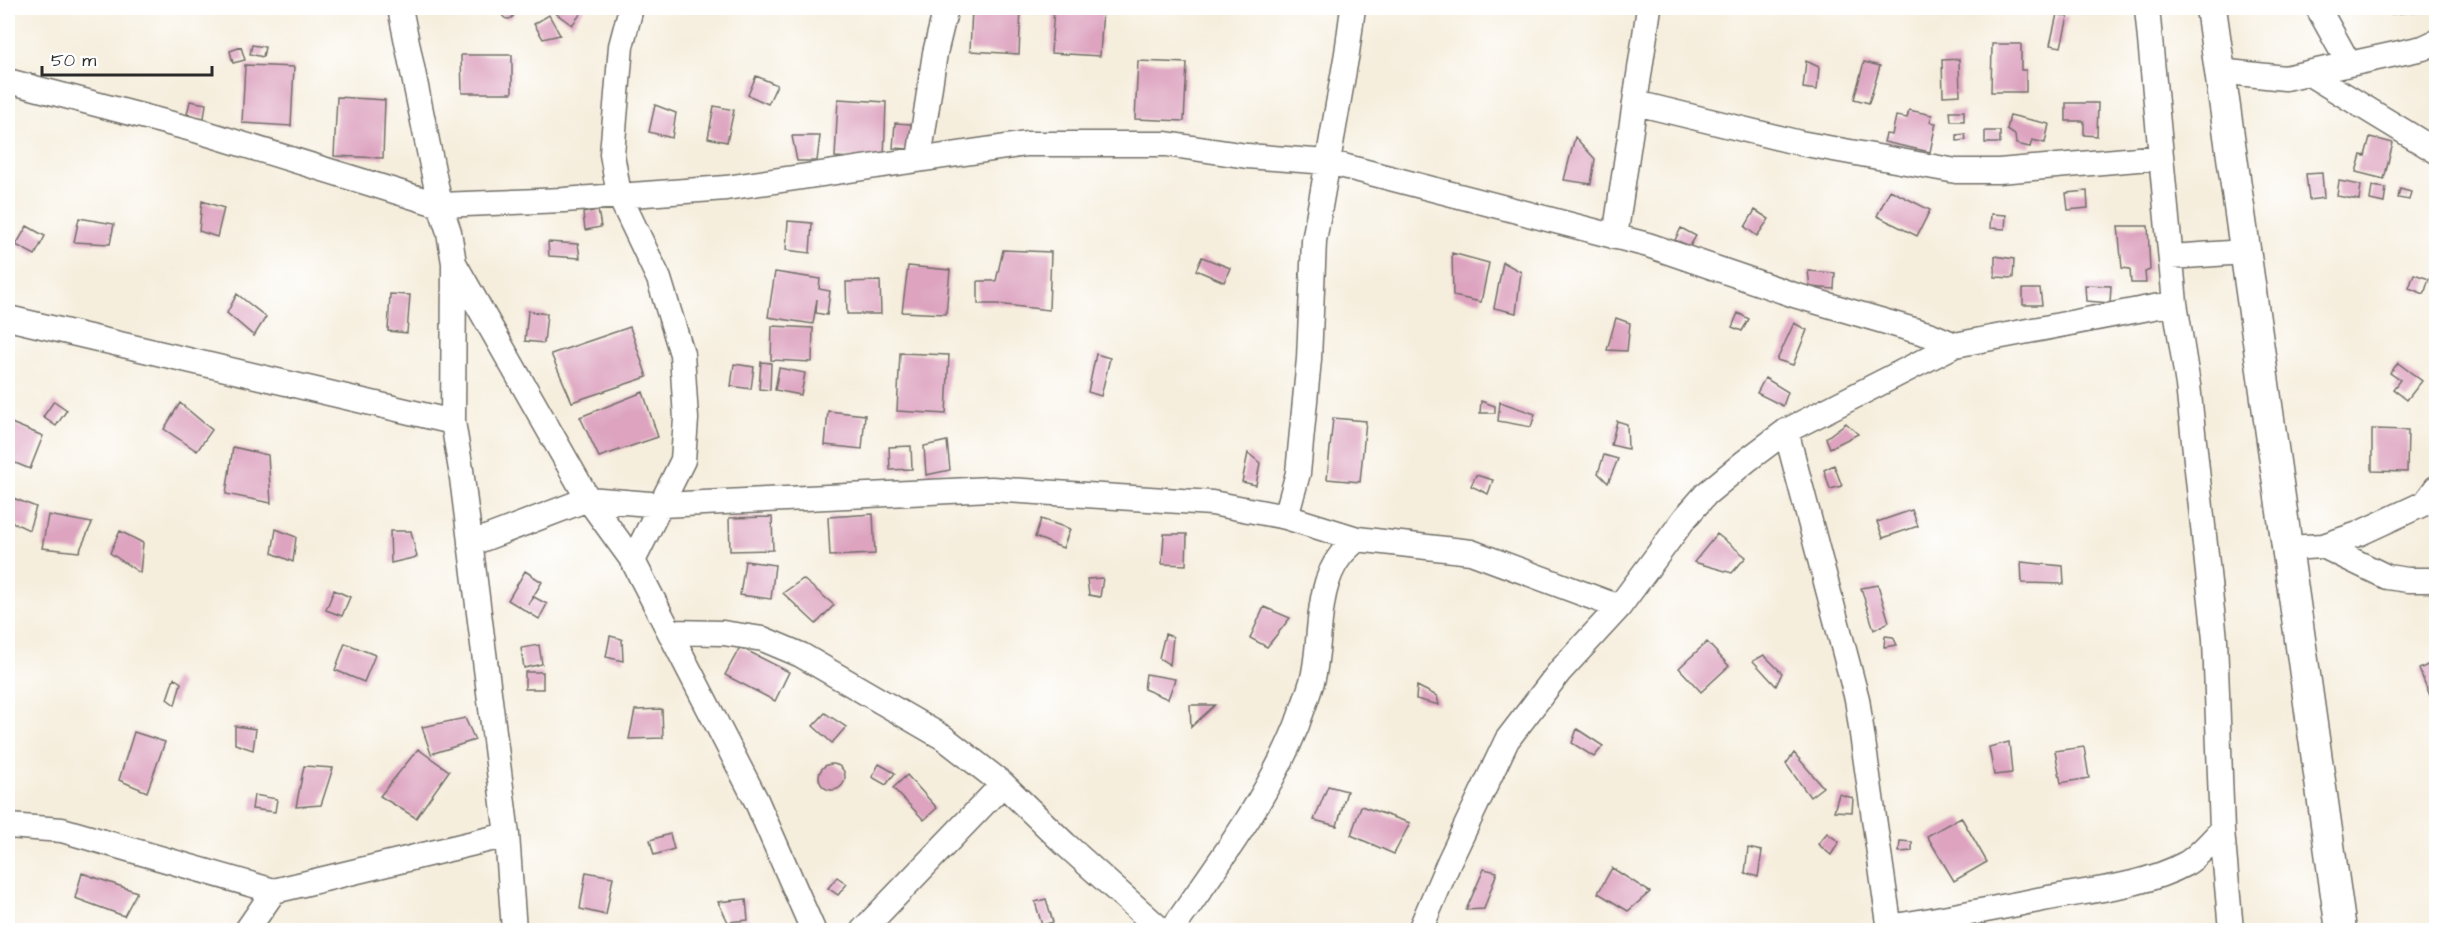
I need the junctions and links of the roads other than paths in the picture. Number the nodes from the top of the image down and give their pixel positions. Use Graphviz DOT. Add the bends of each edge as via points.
graph roads {
  1 [pos="400,8"];
  2 [pos="631,8"];
  3 [pos="946,8"];
  4 [pos="1353,8"];
  5 [pos="1649,8"];
  6 [pos="2147,8"];
  7 [pos="2211,8"];
  8 [pos="2318,8"];
  9 [pos="2436,42"];
  10 [pos="2349,64"];
  11 [pos="2219,70"];
  12 [pos="2308,73"];
  13 [pos="8,81"];
  14 [pos="1636,103"];
  15 [pos="2436,151"];
  16 [pos="2161,157"];
  17 [pos="919,159"];
  18 [pos="1328,162"];
  19 [pos="619,195"];
  20 [pos="440,205"];
  21 [pos="1615,237"];
  22 [pos="2244,252"];
  23 [pos="2170,257"];
  24 [pos="454,262"];
  25 [pos="2175,303"];
  26 [pos="8,318"];
  27 [pos="1955,345"];
  28 [pos="453,422"];
  29 [pos="1786,431"];
  30 [pos="2436,488"];
  31 [pos="588,499"];
  32 [pos="662,505"];
  33 [pos="1286,517"];
  34 [pos="1357,539"];
  35 [pos="470,544"];
  36 [pos="2323,546"];
  37 [pos="2288,548"];
  38 [pos="633,561"];
  39 [pos="2436,579"];
  40 [pos="1619,607"];
  41 [pos="670,632"];
  42 [pos="1003,784"];
  43 [pos="8,826"];
  44 [pos="2222,830"];
  45 [pos="507,835"];
  46 [pos="274,891"];
  47 [pos="1889,928"];
  48 [pos="247,930"];
  49 [pos="514,930"];
  50 [pos="813,930"];
  51 [pos="863,930"];
  52 [pos="1161,930"];
  53 [pos="1172,930"];
  54 [pos="1420,930"];
  55 [pos="2231,930"];
  56 [pos="2341,930"];
  1 -- 20 [label="street"];
  2 -- 19 [label="street" via="621,46 614,116 612,154"];
  3 -- 17 [label="street"];
  4 -- 18 [label="street"];
  5 -- 14 [label="street"];
  6 -- 16 [label="street"];
  7 -- 11 [label="street"];
  8 -- 10 [label="street"];
  9 -- 10 [label="street"];
  10 -- 12 [label="street"];
  11 -- 12 [label="street" via="2285,78"];
  11 -- 22 [label="street"];
  12 -- 15 [label="street"];
  13 -- 20 [label="street" via="199,131"];
  14 -- 16 [label="street" via="1800,143 1956,171"];
  14 -- 21 [label="street"];
  16 -- 23 [label="street"];
  17 -- 18 [label="street" via="1026,144 1166,144"];
  17 -- 19 [label="street" via="726,188"];
  18 -- 21 [label="street"];
  18 -- 33 [label="street" via="1314,241 1309,359 1298,473"];
  19 -- 20 [label="street"];
  19 -- 32 [label="street" via="659,279 682,354 686,419 683,460"];
  20 -- 24 [label="street"];
  21 -- 27 [label="street"];
  22 -- 23 [label="street"];
  22 -- 37 [label="street"];
  23 -- 25 [label="street"];
  24 -- 28 [label="street"];
  24 -- 31 [label="street"];
  25 -- 27 [label="street"];
  25 -- 44 [label="street" via="2188,385 2215,639"];
  26 -- 28 [label="street"];
  27 -- 29 [label="street"];
  28 -- 35 [label="street"];
  29 -- 40 [label="street" via="1706,494"];
  29 -- 47 [label="street" via="1857,699"];
  30 -- 36 [label="street" via="2425,503"];
  31 -- 32 [label="street"];
  31 -- 35 [label="street"];
  31 -- 38 [label="street"];
  32 -- 33 [label="street" via="991,489 1212,503"];
  32 -- 38 [label="street"];
  33 -- 34 [label="street"];
  34 -- 40 [label="street" via="1471,552"];
  34 -- 53 [label="street" via="1331,572 1313,678 1277,767 1244,826"];
  35 -- 45 [label="street"];
  36 -- 37 [label="street"];
  36 -- 39 [label="street" via="2387,577"];
  37 -- 56 [label="street"];
  38 -- 41 [label="street"];
  40 -- 54 [label="street" via="1560,671 1507,740"];
  41 -- 42 [label="street" via="763,639 801,655 944,738"];
  41 -- 50 [label="street" via="756,800"];
  42 -- 51 [label="street"];
  42 -- 52 [label="street"];
  43 -- 46 [label="street" via="62,830"];
  44 -- 47 [label="street" via="2187,863 2159,875 2100,890"];
  44 -- 55 [label="street"];
  45 -- 46 [label="street"];
  45 -- 49 [label="street"];
  46 -- 48 [label="street"];
}
